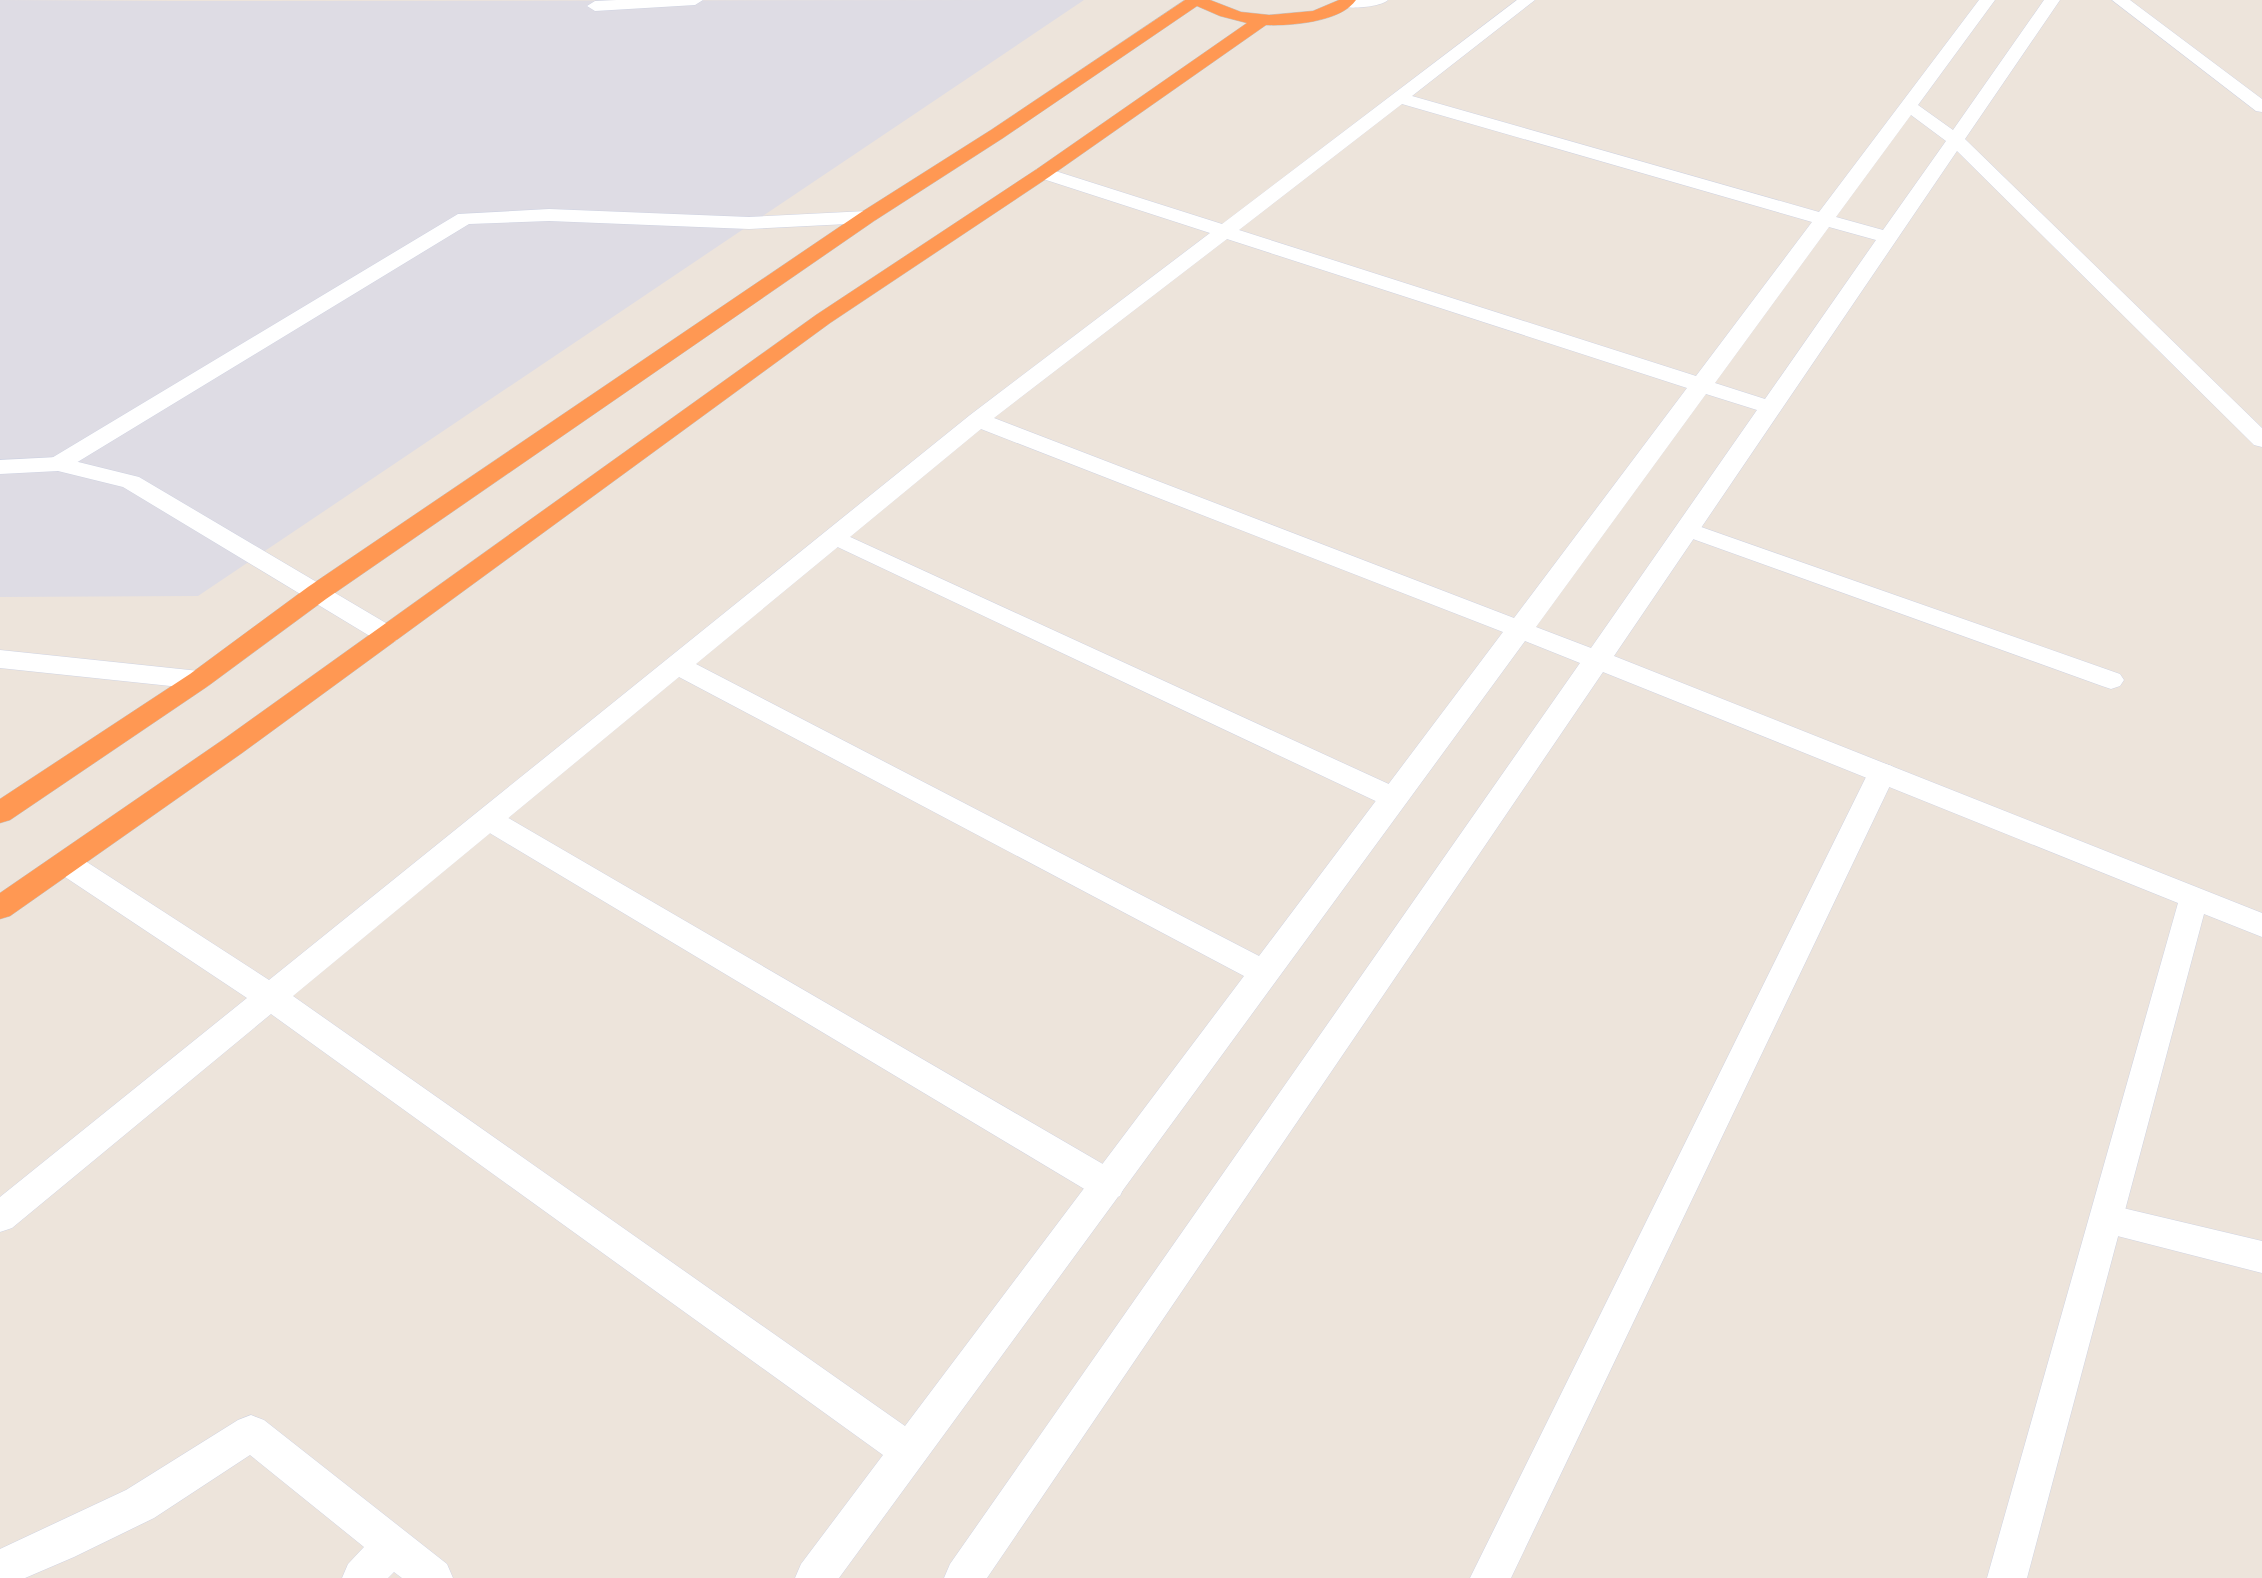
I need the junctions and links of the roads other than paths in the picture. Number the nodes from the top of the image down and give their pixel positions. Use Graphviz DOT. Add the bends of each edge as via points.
graph roads {
  1 [pos="695,0"];
  2 [pos="1195,0"];
  3 [pos="1199,0"];
  4 [pos="1380,0"];
  5 [pos="1528,0"];
  6 [pos="1988,0"];
  7 [pos="2052,0"];
  8 [pos="2120,0"];
  9 [pos="1346,2"];
  10 [pos="596,6"];
  11 [pos="1262,20"];
  12 [pos="1399,98"];
  13 [pos="1909,106"];
  14 [pos="2262,107"];
  15 [pos="1957,140"];
  16 [pos="1043,173"];
  17 [pos="867,217"];
  18 [pos="1825,219"];
  19 [pos="1225,232"];
  20 [pos="1890,238"];
  21 [pos="1701,386"];
  22 [pos="1772,408"];
  23 [pos="978,420"];
  24 [pos="2262,440"];
  25 [pos="58,464"];
  26 [pos="0,467"];
  27 [pos="1687,530"];
  28 [pos="835,537"];
  29 [pos="317,593"];
  30 [pos="1520,629"];
  31 [pos="388,635"];
  32 [pos="0,658"];
  33 [pos="1598,660"];
  34 [pos="677,665"];
  35 [pos="199,680"];
  36 [pos="2111,680"];
  37 [pos="1882,773"];
  38 [pos="1394,798"];
  39 [pos="0,814"];
  40 [pos="488,819"];
  41 [pos="66,862"];
  42 [pos="2194,897"];
  43 [pos="0,908"];
  44 [pos="2262,925"];
  45 [pos="1264,973"];
  46 [pos="270,996"];
  47 [pos="1108,1185"];
  48 [pos="0,1217"];
  49 [pos="2106,1219"];
  50 [pos="2262,1257"];
  51 [pos="909,1451"];
  52 [pos="392,1545"];
  53 [pos="0,1569"];
  54 [pos="362,1578"];
  55 [pos="432,1578"];
  56 [pos="814,1578"];
  57 [pos="964,1578"];
  58 [pos="1490,1578"];
  59 [pos="2007,1578"];
  1 -- 10 [label="street"];
  2 -- 17 [label="highway" via="997,134"];
  3 -- 11 [label="highway" via="1235,16"];
  4 -- 9 [label="street"];
  5 -- 12 [label="street"];
  6 -- 13 [label="street"];
  7 -- 15 [label="street"];
  8 -- 14 [label="street"];
  9 -- 11 [label="highway" via="1328,13 1292,20"];
  11 -- 16 [label="highway"];
  12 -- 18 [label="street"];
  12 -- 19 [label="street"];
  13 -- 15 [label="street"];
  13 -- 18 [label="street"];
  15 -- 20 [label="street"];
  15 -- 24 [label="street"];
  16 -- 19 [label="street"];
  16 -- 31 [label="highway" via="823,320"];
  17 -- 25 [label="street" via="749,223 549,215 465,218"];
  17 -- 29 [label="highway"];
  18 -- 20 [label="street"];
  18 -- 21 [label="street"];
  19 -- 21 [label="street"];
  19 -- 23 [label="street"];
  20 -- 22 [label="street"];
  21 -- 22 [label="street"];
  21 -- 30 [label="street"];
  22 -- 27 [label="street"];
  23 -- 28 [label="street"];
  23 -- 30 [label="street"];
  25 -- 26 [label="street"];
  25 -- 29 [label="street" via="131,482"];
  27 -- 33 [label="street"];
  27 -- 36 [label="street"];
  28 -- 34 [label="street"];
  28 -- 38 [label="street"];
  29 -- 31 [label="street"];
  29 -- 35 [label="highway"];
  30 -- 33 [label="street"];
  30 -- 38 [label="street"];
  31 -- 41 [label="highway"];
  32 -- 35 [label="street"];
  33 -- 37 [label="street"];
  33 -- 57 [label="street"];
  34 -- 40 [label="street"];
  34 -- 45 [label="street"];
  35 -- 39 [label="highway"];
  37 -- 42 [label="street"];
  37 -- 58 [label="street"];
  38 -- 45 [label="street"];
  40 -- 46 [label="street"];
  40 -- 47 [label="street"];
  41 -- 43 [label="highway"];
  41 -- 46 [label="street"];
  42 -- 44 [label="street"];
  42 -- 49 [label="street"];
  45 -- 47 [label="street"];
  46 -- 48 [label="street"];
  46 -- 51 [label="street"];
  47 -- 51 [label="street"];
  49 -- 50 [label="street"];
  49 -- 59 [label="street"];
  51 -- 56 [label="street"];
  52 -- 53 [label="street" via="251,1433 140,1504"];
  52 -- 54 [label="street"];
  52 -- 55 [label="street"];
}
